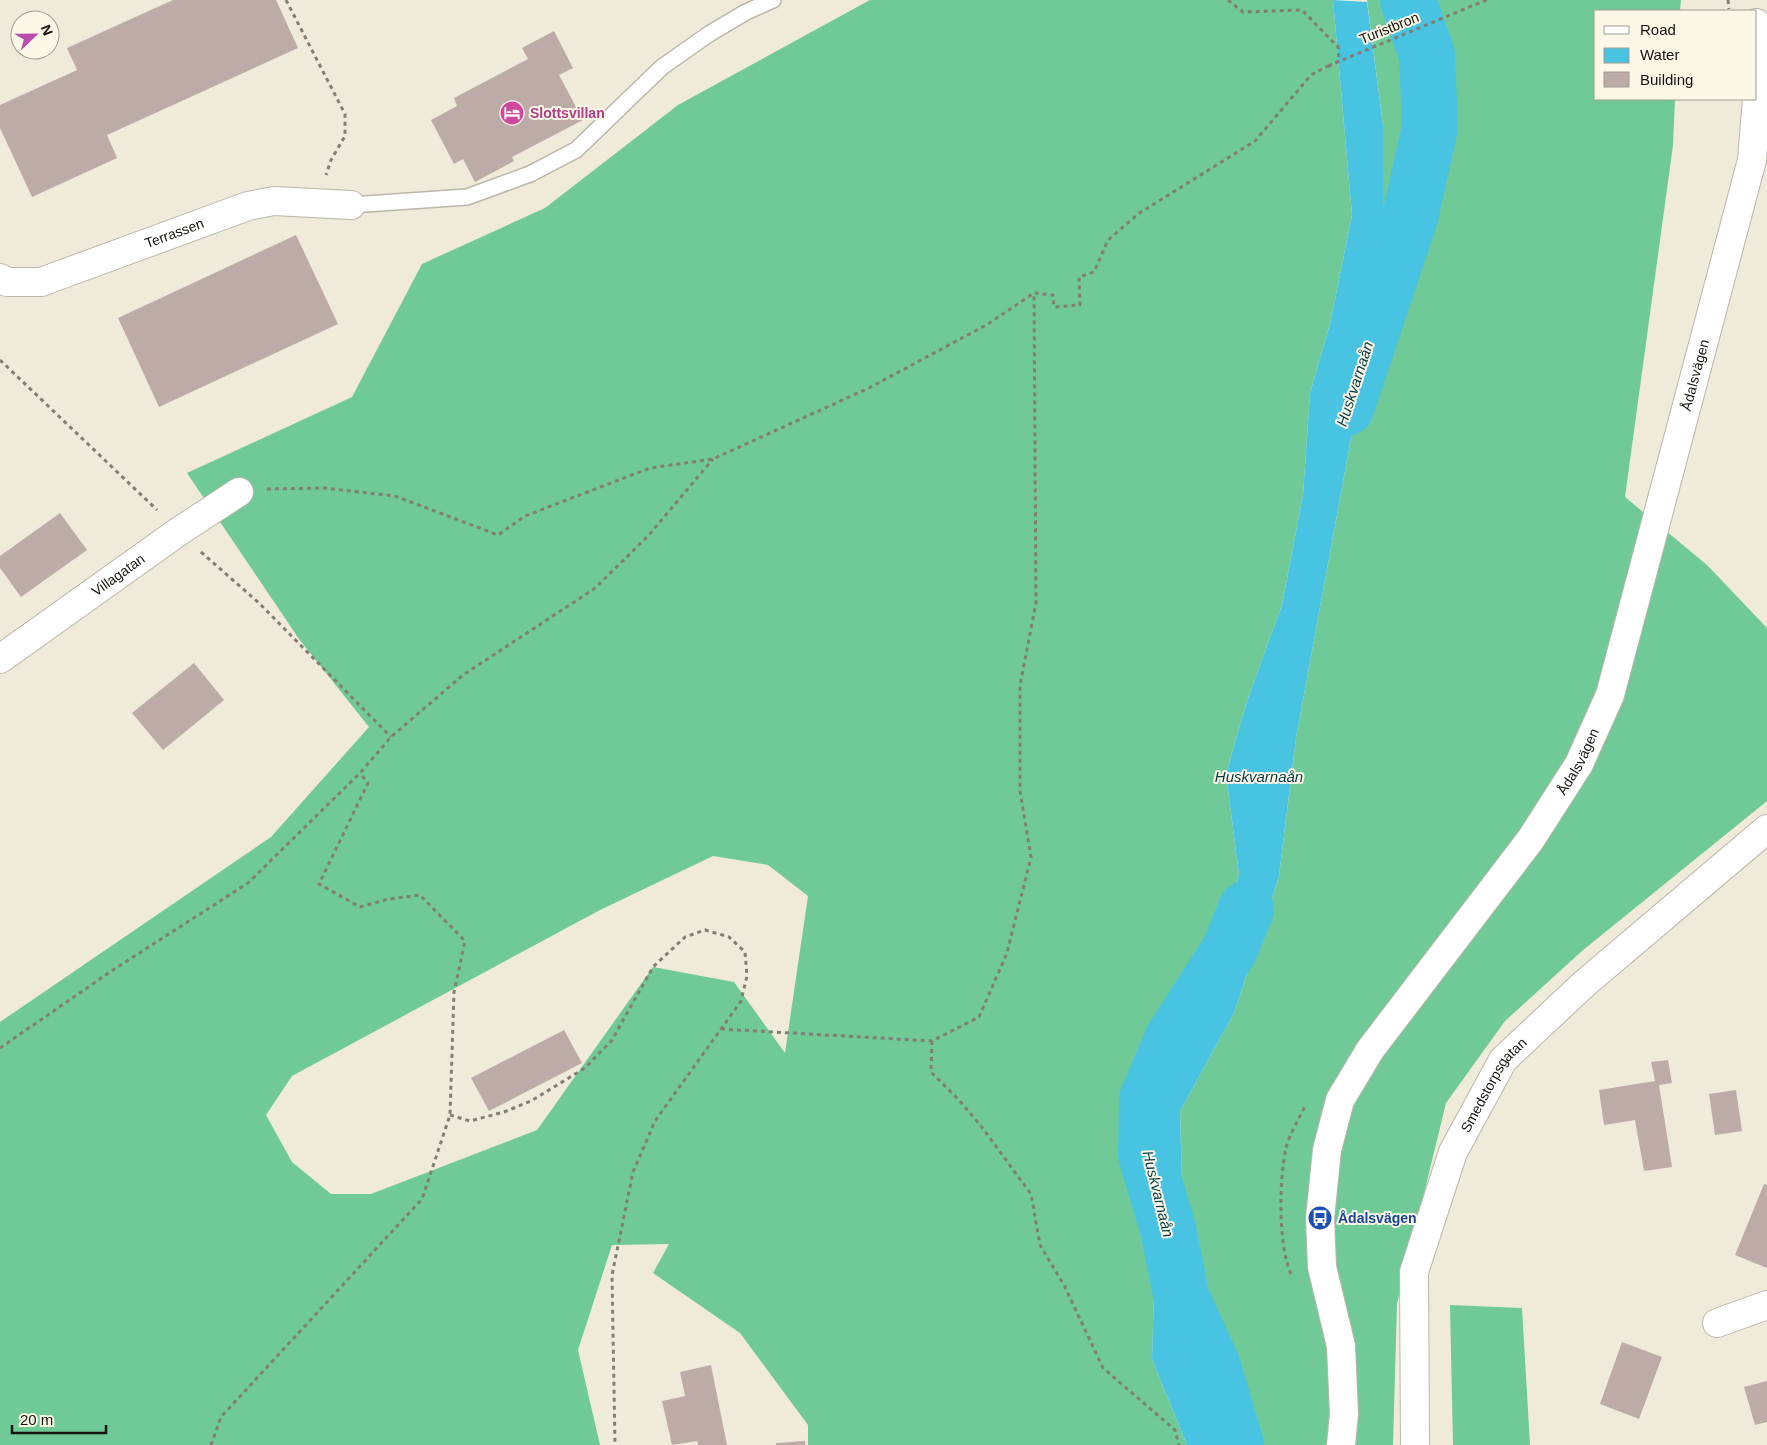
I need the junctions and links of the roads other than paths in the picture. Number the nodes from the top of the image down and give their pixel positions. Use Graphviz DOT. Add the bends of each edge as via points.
graph roads {
  1 [pos="773,0"];
  2 [pos="1757,40"];
  3 [pos="1757,98"];
  4 [pos="1757,100"];
  5 [pos="351,205"];
  6 [pos="0,278"];
  7 [pos="239,492"];
  8 [pos="0,659"];
  9 [pos="1767,829"];
  10 [pos="1767,1306"];
  11 [pos="1717,1323"];
  12 [pos="1341,1445"];
  13 [pos="1415,1445"];
  1 -- 5 [label="lane" via="709,34 662,67 576,150 530,174 467,197"];
  2 -- 3 [label="main road, Ådalsvägen"];
  4 -- 12 [label="main road, Ådalsvägen" via="1752,160 1610,695 1579,764 1531,839 1376,1042 1340,1100 1327,1150 1320,1218 1322,1267 1341,1346 1344,1414"];
  5 -- 6 [label="main road, Terrassen" via="274,201 248,206 40,282 7,282"];
  7 -- 8 [label="main road, Villagatan" via="171,524"];
  9 -- 13 [label="main road, Smedstorpsgatan" via="1584,984 1503,1060 1453,1152 1414,1272"];
  10 -- 11 [label="main road"];
}
